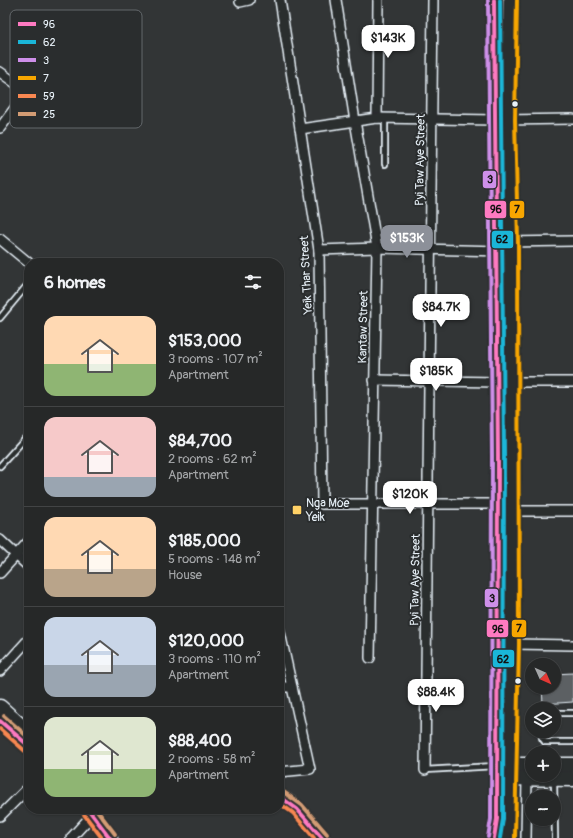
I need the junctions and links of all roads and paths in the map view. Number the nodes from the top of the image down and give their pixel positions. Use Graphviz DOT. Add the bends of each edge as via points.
graph roads {
  1 [pos="280,0"];
  2 [pos="336,0"];
  3 [pos="378,0"];
  4 [pos="433,0"];
  5 [pos="494,0"];
  6 [pos="511,0"];
  7 [pos="0,72"];
  8 [pos="10,79"];
  9 [pos="10,115"];
  10 [pos="381,118"];
  11 [pos="432,119"];
  12 [pos="573,119"];
  13 [pos="494,120"];
  14 [pos="509,120"];
  15 [pos="355,121"];
  16 [pos="0,128"];
  17 [pos="300,129"];
  18 [pos="385,164"];
  19 [pos="0,239"];
  20 [pos="573,240"];
  21 [pos="512,246"];
  22 [pos="495,247"];
  23 [pos="377,248"];
  24 [pos="431,249"];
  25 [pos="319,250"];
  26 [pos="24,259"];
  27 [pos="24,289"];
  28 [pos="0,318"];
  29 [pos="374,380"];
  30 [pos="430,382"];
  31 [pos="498,382"];
  32 [pos="514,382"];
  33 [pos="573,382"];
  34 [pos="24,440"];
  35 [pos="498,456"];
  36 [pos="514,456"];
  37 [pos="0,466"];
  38 [pos="372,504"];
  39 [pos="429,504"];
  40 [pos="498,504"];
  41 [pos="513,511"];
  42 [pos="573,511"];
  43 [pos="0,540"];
  44 [pos="24,546"];
  45 [pos="16,555"];
  46 [pos="24,562"];
  47 [pos="0,573"];
  48 [pos="513,644"];
  49 [pos="24,645"];
  50 [pos="573,645"];
  51 [pos="284,652"];
  52 [pos="370,658"];
  53 [pos="0,671"];
  54 [pos="284,687"];
  55 [pos="292,687"];
  56 [pos="0,707"];
  57 [pos="561,713"];
  58 [pos="573,713"];
  59 [pos="0,721"];
  60 [pos="24,729"];
  61 [pos="542,738"];
  62 [pos="24,742"];
  63 [pos="573,742"];
  64 [pos="561,765"];
  65 [pos="573,765"];
  66 [pos="525,767"];
  67 [pos="425,770"];
  68 [pos="284,772"];
  69 [pos="504,772"];
  70 [pos="525,778"];
  71 [pos="561,779"];
  72 [pos="573,779"];
  73 [pos="527,782"];
  74 [pos="554,782"];
  75 [pos="24,792"];
  76 [pos="284,798"];
  77 [pos="89,814"];
  78 [pos="92,814"];
  79 [pos="0,816"];
  80 [pos="76,836"];
  81 [pos="110,838"];
  82 [pos="322,838"];
  83 [pos="494,838"];
  84 [pos="509,838"];
  85 [pos="527,838"];
  86 [pos="555,838"];
  1 -- 17 [label="street, Yeik Thar Street"];
  2 -- 15 [label="street, Kantaw Street"];
  3 -- 10 [label="street"];
  4 -- 11 [label="street, Pyi Taw Aye Street"];
  5 -- 13 [label="main road"];
  6 -- 14 [label="main road"];
  7 -- 8 [label="street"];
  9 -- 16 [label="street"];
  10 -- 11 [label="street"];
  10 -- 15 [label="street"];
  10 -- 18 [label="lane"];
  11 -- 13 [label="street"];
  11 -- 24 [label="street, Pyi Taw Aye Street"];
  12 -- 14 [label="street"];
  13 -- 14 [label="street"];
  13 -- 22 [label="main road"];
  14 -- 21 [label="main road"];
  15 -- 17 [label="street"];
  15 -- 23 [label="street, Kantaw Street"];
  17 -- 25 [label="street, Yeik Thar Street"];
  19 -- 26 [label="street"];
  20 -- 21 [label="street"];
  21 -- 22 [label="street"];
  21 -- 32 [label="main road"];
  22 -- 24 [label="street"];
  22 -- 31 [label="main road"];
  23 -- 24 [label="street"];
  23 -- 25 [label="street"];
  23 -- 29 [label="street, Kantaw Street"];
  24 -- 30 [label="street, Pyi Taw Aye Street"];
  25 -- 38 [label="street, Yeik Thar Street" via="322,504"];
  27 -- 28 [label="lane"];
  29 -- 30 [label="street"];
  29 -- 38 [label="street, Kantaw Street"];
  30 -- 31 [label="street"];
  30 -- 39 [label="street, Pyi Taw Aye Street"];
  31 -- 32 [label="main road"];
  31 -- 35 [label="main road"];
  32 -- 33 [label="street"];
  32 -- 36 [label="main road"];
  34 -- 37 [label="lane"];
  35 -- 36 [label="main road"];
  35 -- 40 [label="main road"];
  36 -- 41 [label="main road"];
  38 -- 39 [label="street"];
  38 -- 52 [label="street, Kantaw Street"];
  39 -- 40 [label="street"];
  39 -- 67 [label="street, Pyi Taw Aye Street"];
  40 -- 69 [label="main road"];
  41 -- 42 [label="street"];
  41 -- 48 [label="main road"];
  43 -- 45 [label="street"];
  44 -- 45 [label="street"];
  45 -- 46 [label="street"];
  45 -- 47 [label="street"];
  48 -- 50 [label="street"];
  48 -- 69 [label="main road"];
  49 -- 53 [label="street"];
  51 -- 55 [label="street"];
  54 -- 55 [label="street"];
  55 -- 68 [label="street" via="310,769"];
  56 -- 60 [label="main road"];
  57 -- 58 [label="lane"];
  59 -- 62 [label="main road"];
  61 -- 63 [label="lane" via="545,742"];
  64 -- 65 [label="main road"];
  66 -- 69 [label="main road"];
  67 -- 69 [label="lane"];
  69 -- 70 [label="main road"];
  69 -- 83 [label="main road"];
  69 -- 84 [label="main road"];
  71 -- 72 [label="main road"];
  73 -- 85 [label="street"];
  74 -- 86 [label="lane"];
  75 -- 79 [label="street"];
  76 -- 82 [label="main road" via="307,818"];
  77 -- 80 [label="street"];
  78 -- 81 [label="main road"];
}
